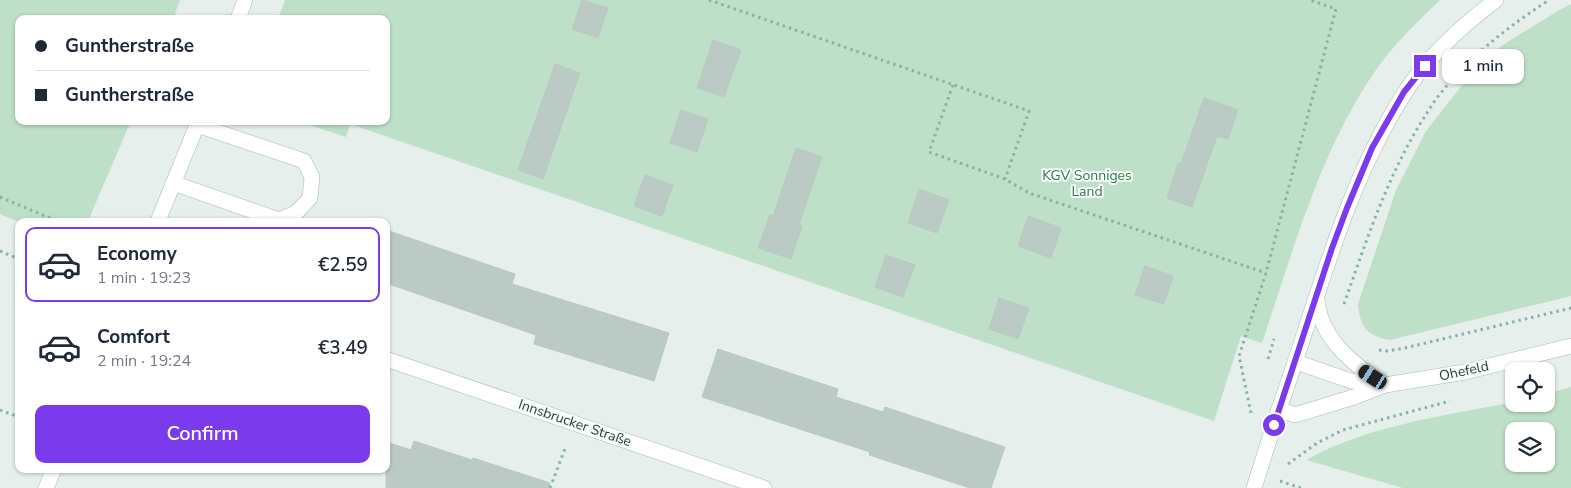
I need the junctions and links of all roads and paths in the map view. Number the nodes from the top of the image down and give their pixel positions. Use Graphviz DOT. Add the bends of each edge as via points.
graph roads {
  1 [pos="245,0"];
  2 [pos="709,0"];
  3 [pos="1310,0"];
  4 [pos="1496,0"];
  5 [pos="1549,0"];
  6 [pos="239,15"];
  7 [pos="953,85"];
  8 [pos="196,125"];
  9 [pos="203,125"];
  10 [pos="1005,179"];
  11 [pos="173,182"];
  12 [pos="0,197"];
  13 [pos="50,218"];
  14 [pos="159,218"];
  15 [pos="273,218"];
  16 [pos="284,218"];
  17 [pos="0,251"];
  18 [pos="15,257"];
  19 [pos="1266,273"];
  20 [pos="1317,298"];
  21 [pos="1343,308"];
  22 [pos="1571,308"];
  23 [pos="1571,346"];
  24 [pos="1373,348"];
  25 [pos="390,360"];
  26 [pos="1296,362"];
  27 [pos="1385,385"];
  28 [pos="1454,400"];
  29 [pos="0,410"];
  30 [pos="1279,410"];
  31 [pos="1252,414"];
  32 [pos="15,416"];
  33 [pos="575,423"];
  34 [pos="1287,464"];
  35 [pos="52,473"];
  36 [pos="1284,473"];
  37 [pos="1280,481"];
  38 [pos="46,488"];
  39 [pos="550,488"];
  40 [pos="764,488"];
  41 [pos="1254,488"];
  1 -- 6 [label="street"];
  2 -- 7 [label="path"];
  3 -- 19 [label="path" via="1336,9"];
  4 -- 20 [label="street" via="1436,53 1404,92 1372,148 1344,216"];
  5 -- 21 [label="path" via="1476,55 1440,94 1410,140 1389,182"];
  7 -- 10 [label="path" via="1029,111"];
  7 -- 10 [label="path" via="928,152"];
  8 -- 11 [label="street"];
  9 -- 16 [label="street" via="304,161 312,177 310,198 296,213"];
  10 -- 19 [label="path" via="1029,193"];
  11 -- 14 [label="street"];
  11 -- 15 [label="street"];
  12 -- 13 [label="path"];
  17 -- 18 [label="path"];
  19 -- 31 [label="path" via="1239,356"];
  20 -- 26 [label="street"];
  20 -- 27 [label="street" via="1322,320 1332,340 1351,361"];
  22 -- 24 [label="path" via="1405,348 1387,351"];
  23 -- 27 [label="street, Ohefeld" via="1464,372"];
  25 -- 33 [label="street, Innsbrucker Straße"];
  26 -- 27 [label="street, Ohefeld" via="1351,381"];
  26 -- 30 [label="street"];
  27 -- 30 [label="street, Ohefeld" via="1295,415"];
  28 -- 34 [label="path" via="1343,430 1316,443"];
  29 -- 32 [label="path"];
  30 -- 41 [label="street"];
  33 -- 39 [label="path"];
  33 -- 40 [label="street, Innsbrucker Straße"];
  35 -- 38 [label="street"];
  36 -- 37 [label="path"];
}
